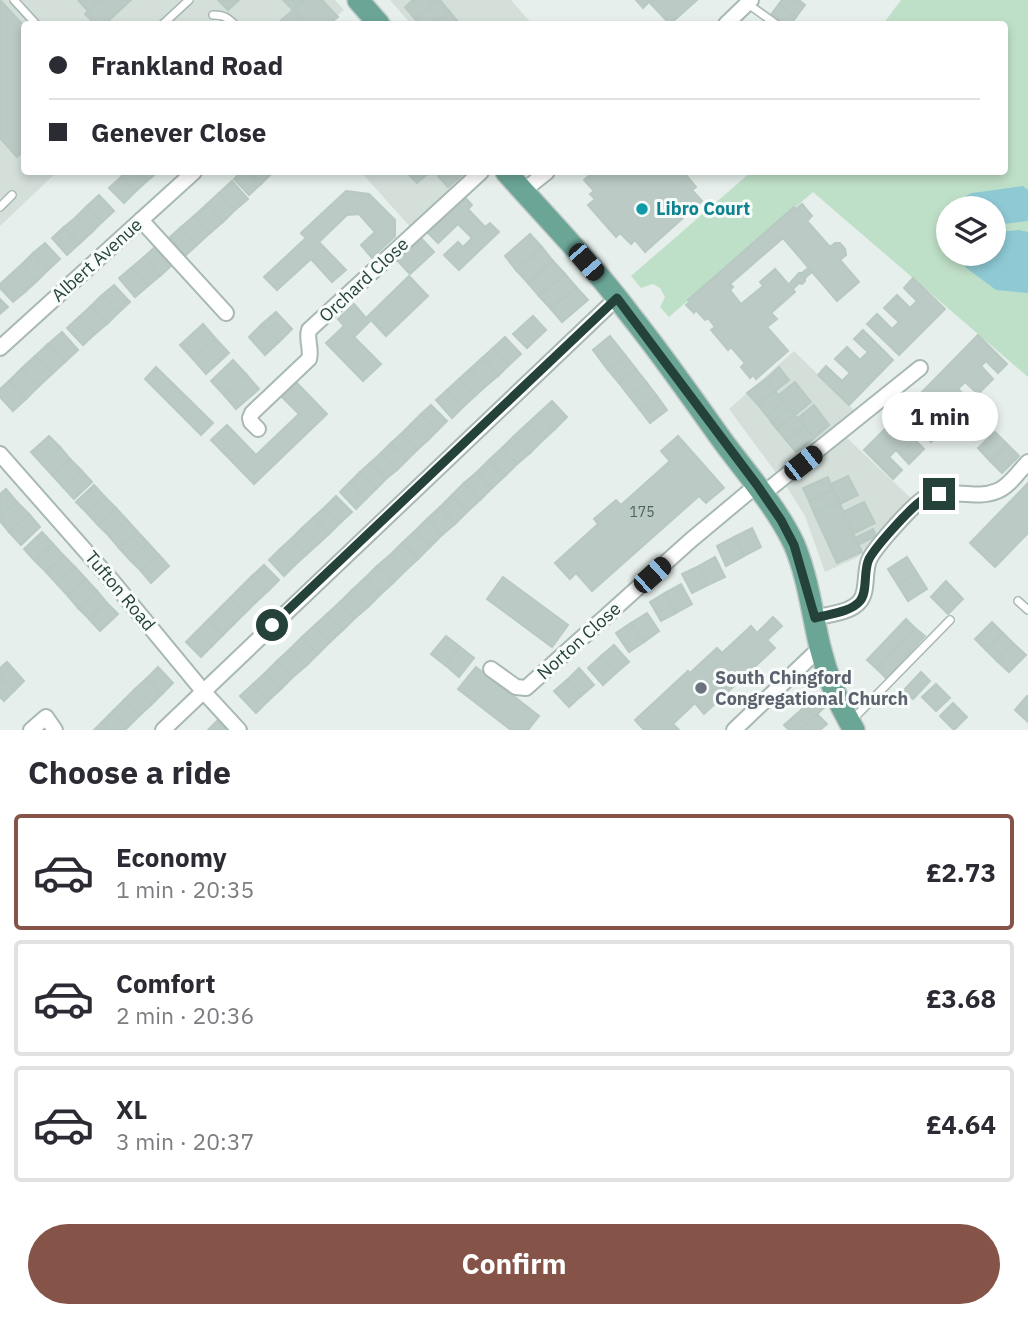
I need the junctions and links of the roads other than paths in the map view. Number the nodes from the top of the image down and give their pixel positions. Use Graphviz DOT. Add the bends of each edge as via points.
graph roads {
  1 [pos="14,0"];
  2 [pos="189,0"];
  3 [pos="749,2"];
  4 [pos="212,15"];
  5 [pos="33,21"];
  6 [pos="166,21"];
  7 [pos="231,21"];
  8 [pos="729,21"];
  9 [pos="772,21"];
  10 [pos="191,175"];
  11 [pos="478,175"];
  12 [pos="509,175"];
  13 [pos="543,175"];
  14 [pos="523,191"];
  15 [pos="12,195"];
  16 [pos="0,207"];
  17 [pos="141,220"];
  18 [pos="617,298"];
  19 [pos="226,313"];
  20 [pos="0,348"];
  21 [pos="920,368"];
  22 [pos="258,429"];
  23 [pos="0,454"];
  24 [pos="1028,462"];
  25 [pos="760,490"];
  26 [pos="1018,601"];
  27 [pos="1028,610"];
  28 [pos="815,618"];
  29 [pos="950,620"];
  30 [pos="820,648"];
  31 [pos="491,669"];
  32 [pos="203,691"];
  33 [pos="852,726"];
  34 [pos="31,730"];
  35 [pos="55,730"];
  36 [pos="163,730"];
  37 [pos="239,730"];
  38 [pos="733,730"];
  1 -- 5 [label="lane"];
  2 -- 6 [label="lane"];
  3 -- 8 [label="street"];
  3 -- 9 [label="lane"];
  4 -- 7 [label="lane"];
  10 -- 17 [label="street, Albert Avenue"];
  11 -- 22 [label="street, Orchard Close" via="309,330 309,359 253,413 251,422"];
  12 -- 14 [label="main road"];
  13 -- 14 [label="street"];
  14 -- 18 [label="main road"];
  15 -- 16 [label="lane"];
  17 -- 19 [label="street"];
  17 -- 20 [label="street, Albert Avenue"];
  18 -- 25 [label="main road"];
  18 -- 32 [label="street"];
  21 -- 25 [label="street"];
  23 -- 32 [label="street, Tufton Road"];
  24 -- 28 [label="street" via="1000,491 923,499 869,560 860,601"];
  25 -- 28 [label="main road" via="794,545"];
  25 -- 31 [label="street, Norton Close" via="691,540 526,688 516,687"];
  26 -- 27 [label="lane"];
  28 -- 30 [label="main road"];
  29 -- 33 [label="lane"];
  30 -- 33 [label="main road"];
  30 -- 38 [label="street"];
  32 -- 36 [label="street"];
  32 -- 37 [label="street, Tufton Road"];
  34 -- 35 [label="street" via="46,717"];
}
